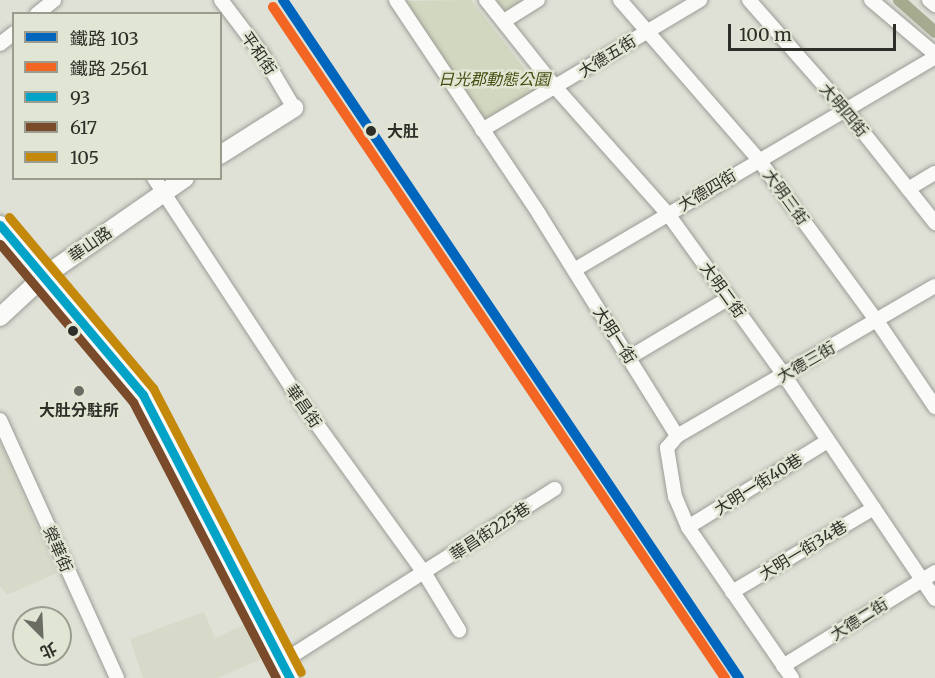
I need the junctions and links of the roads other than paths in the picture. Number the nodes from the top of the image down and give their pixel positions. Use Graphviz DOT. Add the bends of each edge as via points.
graph roads {
  1 [pos="54,0"];
  2 [pos="221,0"];
  3 [pos="396,0"];
  4 [pos="486,0"];
  5 [pos="538,0"];
  6 [pos="620,0"];
  7 [pos="700,0"];
  8 [pos="748,0"];
  9 [pos="871,0"];
  10 [pos="929,0"];
  11 [pos="935,5"];
  12 [pos="39,9"];
  13 [pos="504,21"];
  14 [pos="647,31"];
  15 [pos="12,35"];
  16 [pos="0,44"];
  17 [pos="935,55"];
  18 [pos="556,88"];
  19 [pos="294,108"];
  20 [pos="844,108"];
  21 [pos="482,130"];
  22 [pos="222,154"];
  23 [pos="759,160"];
  24 [pos="935,173"];
  25 [pos="177,180"];
  26 [pos="158,185"];
  27 [pos="908,189"];
  28 [pos="668,214"];
  29 [pos="935,223"];
  30 [pos="0,225"];
  31 [pos="574,270"];
  32 [pos="43,277"];
  33 [pos="935,286"];
  34 [pos="729,298"];
  35 [pos="0,317"];
  36 [pos="877,321"];
  37 [pos="630,357"];
  38 [pos="783,375"];
  39 [pos="935,407"];
  40 [pos="0,420"];
  41 [pos="677,436"];
  42 [pos="828,441"];
  43 [pos="555,489"];
  44 [pos="874,508"];
  45 [pos="688,527"];
  46 [pos="935,572"];
  47 [pos="425,574"];
  48 [pos="922,580"];
  49 [pos="732,592"];
  50 [pos="935,599"];
  51 [pos="459,630"];
  52 [pos="783,666"];
  53 [pos="286,670"];
  54 [pos="117,678"];
  55 [pos="792,678"];
  1 -- 12 [label="street"];
  2 -- 19 [label="street, 平和街" via="262,54"];
  3 -- 21 [label="street, 大明一街"];
  4 -- 13 [label="street, 大明二街"];
  5 -- 13 [label="street"];
  6 -- 14 [label="street, 大明三街"];
  7 -- 14 [label="street, 大德五街"];
  8 -- 20 [label="street, 大明四街"];
  9 -- 17 [label="street"];
  10 -- 11 [label="street"];
  13 -- 18 [label="street, 大明二街"];
  14 -- 18 [label="street, 大德五街"];
  14 -- 23 [label="street, 大明三街"];
  15 -- 16 [label="street"];
  17 -- 20 [label="street, 大德四街"];
  18 -- 21 [label="street, 大德五街"];
  18 -- 28 [label="street, 大明二街"];
  19 -- 22 [label="street"];
  20 -- 23 [label="street, 大德四街"];
  20 -- 27 [label="street, 大明四街"];
  21 -- 31 [label="street, 大明一街"];
  23 -- 28 [label="street, 大德四街"];
  23 -- 36 [label="street, 大明三街"];
  24 -- 27 [label="street"];
  25 -- 26 [label="street, 華山路"];
  26 -- 32 [label="street, 華山路"];
  26 -- 47 [label="street, 華昌街" via="303,405"];
  27 -- 29 [label="street, 大明四街"];
  28 -- 31 [label="street, 大德四街"];
  28 -- 34 [label="street, 大明二街"];
  30 -- 32 [label="street"];
  31 -- 37 [label="street, 大明一街"];
  32 -- 35 [label="street, 華山路"];
  32 -- 53 [label="street" via="143,395"];
  33 -- 36 [label="street, 大德三街"];
  34 -- 37 [label="street"];
  34 -- 38 [label="street, 大明二街"];
  36 -- 38 [label="street, 大德三街"];
  36 -- 39 [label="street, 大明三街"];
  37 -- 41 [label="street, 大明一街"];
  38 -- 41 [label="street, 大德三街"];
  38 -- 42 [label="street, 大明二街"];
  40 -- 54 [label="street, 榮華街"];
  41 -- 45 [label="street" via="666,458 675,497"];
  42 -- 44 [label="street, 大明二街"];
  42 -- 45 [label="street, 大明一街40巷"];
  43 -- 47 [label="street, 華昌街225巷"];
  44 -- 48 [label="street, 大明二街"];
  44 -- 49 [label="street, 大明一街34巷"];
  45 -- 49 [label="street"];
  46 -- 48 [label="street, 大德二街"];
  47 -- 51 [label="street, 華昌街"];
  47 -- 53 [label="street, 華昌街225巷"];
  48 -- 50 [label="street, 大明二街"];
  48 -- 52 [label="street, 大德二街"];
  49 -- 52 [label="street"];
  52 -- 55 [label="street"];
}
